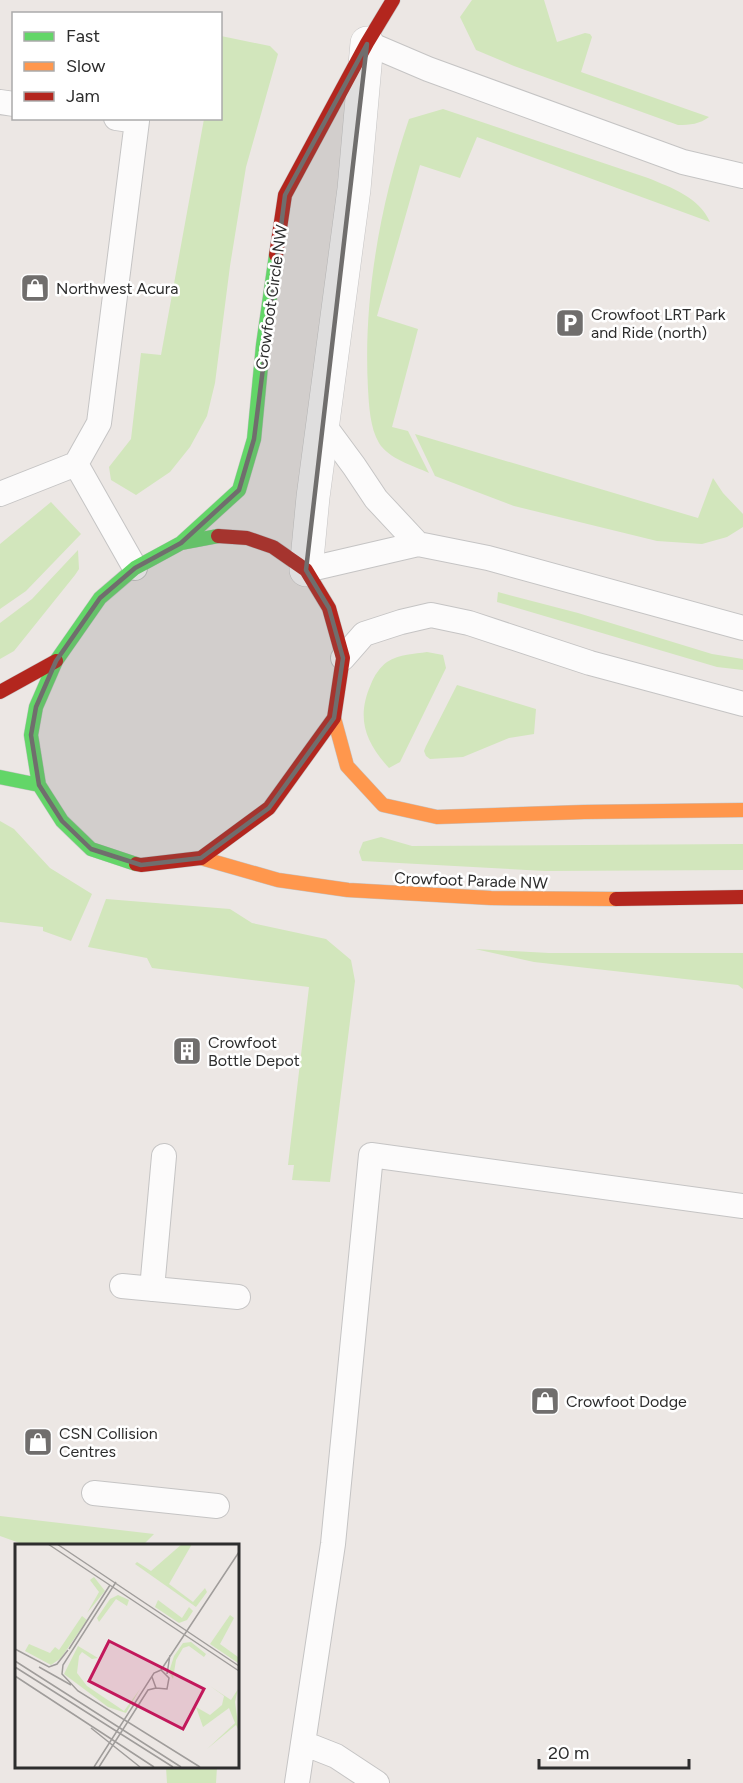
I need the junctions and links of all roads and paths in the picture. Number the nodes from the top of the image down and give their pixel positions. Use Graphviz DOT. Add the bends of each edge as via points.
graph roads {
  1 [pos="393,0"];
  2 [pos="367,43"];
  3 [pos="130,120"];
  4 [pos="743,176"];
  5 [pos="323,424"];
  6 [pos="76,464"];
  7 [pos="0,494"];
  8 [pos="181,543"];
  9 [pos="418,544"];
  10 [pos="135,568"];
  11 [pos="306,570"];
  12 [pos="743,628"];
  13 [pos="343,658"];
  14 [pos="56,661"];
  15 [pos="0,692"];
  16 [pos="743,704"];
  17 [pos="334,718"];
  18 [pos="0,777"];
  19 [pos="39,784"];
  20 [pos="743,810"];
  21 [pos="201,858"];
  22 [pos="743,897"];
  23 [pos="164,1156"];
  24 [pos="743,1206"];
  25 [pos="122,1286"];
  26 [pos="153,1289"];
  27 [pos="238,1297"];
  28 [pos="94,1493"];
  29 [pos="217,1506"];
  30 [pos="303,1743"];
  31 [pos="297,1783"];
  32 [pos="377,1783"];
  1 -- 2 [label="street, Crowfoot Circle NW"];
  2 -- 4 [label="lane" via="683,162"];
  2 -- 5 [label="street, Crowfoot Circle NW" via="354,189"];
  2 -- 8 [label="street, Crowfoot Circle NW" via="285,195 254,439 239,490"];
  3 -- 6 [label="lane" via="137,121 99,423"];
  5 -- 9 [label="lane" via="376,499"];
  5 -- 11 [label="street, Crowfoot Circle NW"];
  6 -- 7 [label="lane"];
  6 -- 10 [label="lane"];
  8 -- 10 [label="street"];
  8 -- 11 [label="street" via="218,536 247,538 273,547"];
  9 -- 11 [label="lane"];
  9 -- 12 [label="lane" via="488,558"];
  10 -- 14 [label="street" via="100,598"];
  11 -- 13 [label="street" via="330,608"];
  13 -- 16 [label="lane" via="364,634 431,615 469,622 590,663"];
  13 -- 17 [label="street"];
  14 -- 15 [label="street"];
  14 -- 19 [label="street" via="36,707 31,735"];
  17 -- 20 [label="street" via="347,766 383,805 437,817"];
  17 -- 21 [label="street" via="269,808"];
  18 -- 19 [label="street"];
  19 -- 21 [label="street" via="62,820 91,849 141,865"];
  21 -- 22 [label="street, Crowfoot Parade NW" via="251,874 335,890 561,900"];
  23 -- 26 [label="lane"];
  24 -- 30 [label="lane" via="371,1155 333,1544"];
  25 -- 26 [label="lane"];
  26 -- 27 [label="lane"];
  28 -- 29 [label="lane"];
  30 -- 31 [label="lane"];
  30 -- 32 [label="lane" via="336,1756"];
}
